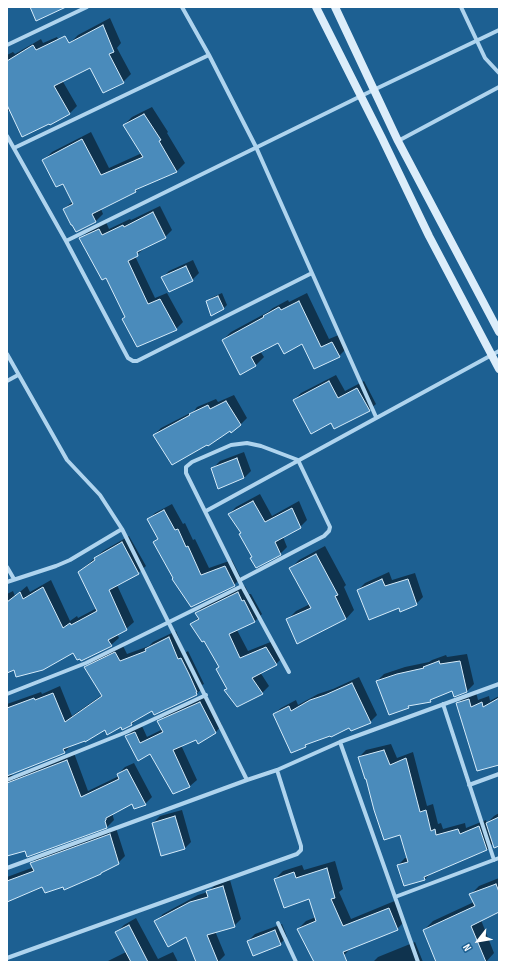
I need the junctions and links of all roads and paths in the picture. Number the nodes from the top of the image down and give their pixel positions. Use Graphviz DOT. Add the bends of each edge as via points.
graph roads {
  1 [pos="87,7"];
  2 [pos="182,7"];
  3 [pos="316,7"];
  4 [pos="335,7"];
  5 [pos="461,7"];
  6 [pos="499,30"];
  7 [pos="477,41"];
  8 [pos="7,45"];
  9 [pos="209,56"];
  10 [pos="499,73"];
  11 [pos="499,87"];
  12 [pos="374,90"];
  13 [pos="361,96"];
  14 [pos="7,136"];
  15 [pos="398,141"];
  16 [pos="256,147"];
  17 [pos="14,148"];
  18 [pos="66,240"];
  19 [pos="312,273"];
  20 [pos="499,332"];
  21 [pos="499,351"];
  22 [pos="7,354"];
  23 [pos="491,356"];
  24 [pos="499,369"];
  25 [pos="18,375"];
  26 [pos="7,381"];
  27 [pos="376,417"];
  28 [pos="298,460"];
  29 [pos="206,511"];
  30 [pos="122,529"];
  31 [pos="7,567"];
  32 [pos="14,580"];
  33 [pos="240,580"];
  34 [pos="7,582"];
  35 [pos="242,586"];
  36 [pos="169,623"];
  37 [pos="289,672"];
  38 [pos="499,684"];
  39 [pos="7,694"];
  40 [pos="206,695"];
  41 [pos="442,704"];
  42 [pos="340,742"];
  43 [pos="277,770"];
  44 [pos="499,774"];
  45 [pos="7,780"];
  46 [pos="247,780"];
  47 [pos="469,785"];
  48 [pos="499,858"];
  49 [pos="494,860"];
  50 [pos="7,868"];
  51 [pos="395,897"];
  52 [pos="278,923"];
  53 [pos="7,958"];
  54 [pos="296,962"];
  55 [pos="418,962"];
  1 -- 8 [label="street"];
  2 -- 9 [label="street"];
  3 -- 13 [label="street"];
  4 -- 12 [label="street"];
  5 -- 7 [label="street"];
  6 -- 7 [label="street"];
  7 -- 10 [label="street" via="485,58"];
  7 -- 12 [label="street"];
  9 -- 16 [label="street"];
  9 -- 17 [label="street"];
  11 -- 15 [label="street"];
  12 -- 13 [label="street"];
  12 -- 15 [label="street"];
  13 -- 16 [label="street"];
  13 -- 23 [label="street"];
  14 -- 17 [label="street"];
  15 -- 20 [label="street"];
  16 -- 18 [label="street"];
  16 -- 19 [label="street"];
  17 -- 18 [label="street"];
  18 -- 19 [label="street" via="128,358 133,361"];
  19 -- 27 [label="street"];
  21 -- 23 [label="street"];
  22 -- 25 [label="street"];
  23 -- 24 [label="street"];
  23 -- 27 [label="street"];
  25 -- 26 [label="street"];
  25 -- 30 [label="street" via="67,460 100,495"];
  27 -- 28 [label="street"];
  28 -- 29 [label="street"];
  28 -- 29 [label="street" via="247,443 232,445 192,462 186,467 186,473"];
  28 -- 33 [label="street" via="330,527 329,531"];
  29 -- 33 [label="street"];
  30 -- 32 [label="street" via="70,560"];
  30 -- 36 [label="street"];
  31 -- 32 [label="street"];
  32 -- 34 [label="street"];
  33 -- 35 [label="street"];
  35 -- 36 [label="street"];
  35 -- 37 [label="street"];
  36 -- 39 [label="street" via="86,663"];
  36 -- 40 [label="street"];
  38 -- 41 [label="street"];
  40 -- 45 [label="street" via="124,733"];
  40 -- 46 [label="street"];
  41 -- 42 [label="street"];
  41 -- 47 [label="street"];
  42 -- 43 [label="street"];
  42 -- 51 [label="street"];
  43 -- 46 [label="street"];
  43 -- 53 [label="street" via="301,846 297,854"];
  44 -- 47 [label="street"];
  46 -- 50 [label="street"];
  47 -- 49 [label="street"];
  48 -- 49 [label="street"];
  49 -- 51 [label="street"];
  51 -- 55 [label="street"];
  52 -- 54 [label="street"];
}
